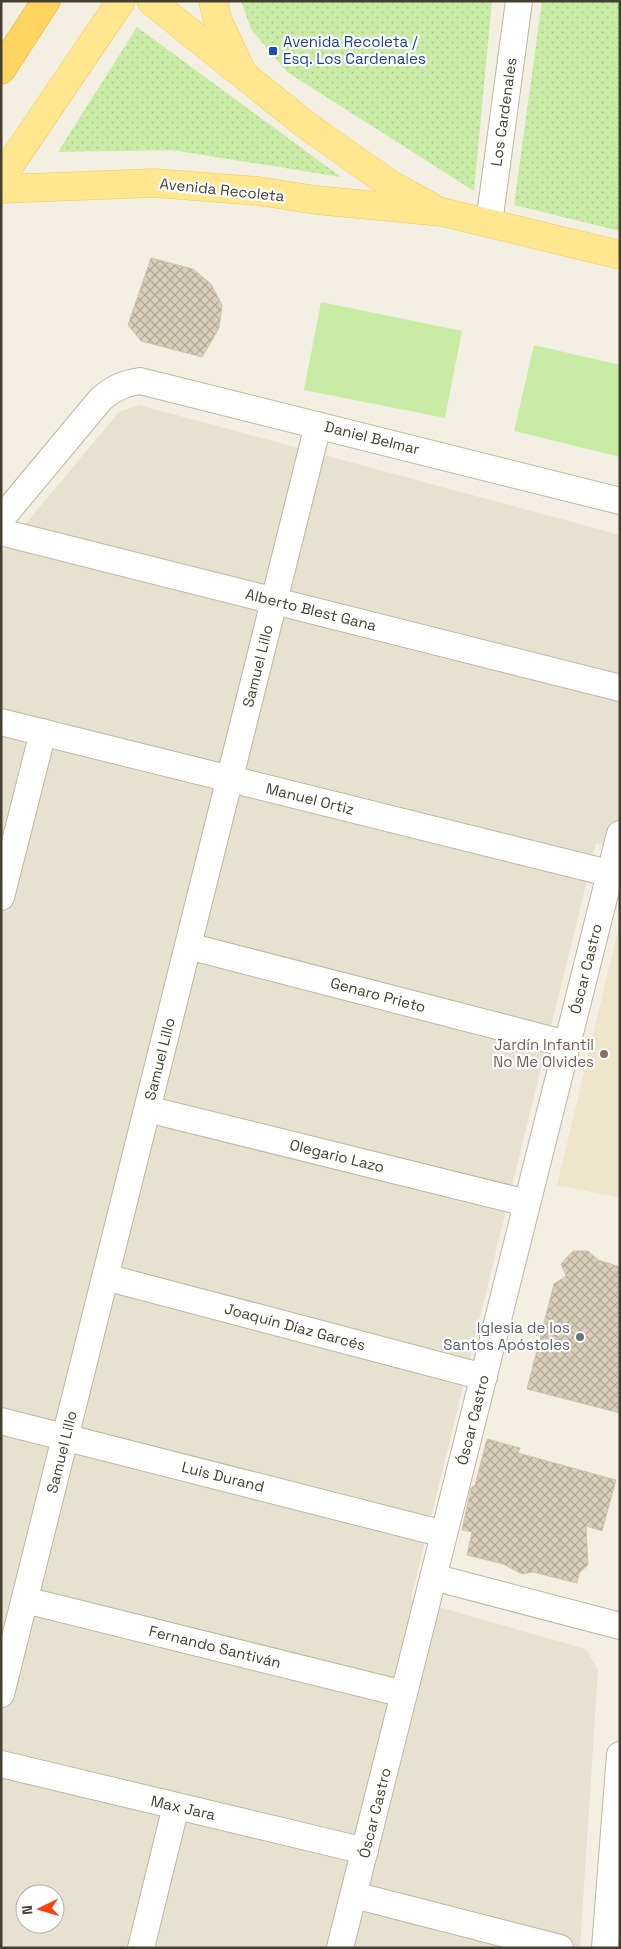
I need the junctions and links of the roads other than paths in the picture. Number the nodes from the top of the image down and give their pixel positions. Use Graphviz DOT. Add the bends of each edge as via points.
graph roads {
  1 [pos="46,1"];
  2 [pos="121,1"];
  3 [pos="151,1"];
  4 [pos="213,1"];
  5 [pos="519,1"];
  6 [pos="1,70"];
  7 [pos="244,76"];
  8 [pos="1,178"];
  9 [pos="1,189"];
  10 [pos="442,212"];
  11 [pos="489,223"];
  12 [pos="620,255"];
  13 [pos="318,425"];
  14 [pos="620,501"];
  15 [pos="1,519"];
  16 [pos="1,532"];
  17 [pos="274,601"];
  18 [pos="620,688"];
  19 [pos="1,722"];
  20 [pos="43,732"];
  21 [pos="230,779"];
  22 [pos="620,834"];
  23 [pos="615,875"];
  24 [pos="1,897"];
  25 [pos="188,946"];
  26 [pos="567,1044"];
  27 [pos="147,1109"];
  28 [pos="528,1203"];
  29 [pos="106,1277"];
  30 [pos="484,1377"];
  31 [pos="1,1421"];
  32 [pos="65,1437"];
  33 [pos="444,1534"];
  34 [pos="433,1577"];
  35 [pos="25,1600"];
  36 [pos="620,1626"];
  37 [pos="1,1694"];
  38 [pos="404,1694"];
  39 [pos="620,1754"];
  40 [pos="1,1764"];
  41 [pos="176,1806"];
  42 [pos="365,1851"];
  43 [pos="354,1895"];
  44 [pos="141,1948"];
  45 [pos="340,1948"];
  46 [pos="560,1948"];
  47 [pos="605,1948"];
  1 -- 6 [label="highway"];
  2 -- 8 [label="main road"];
  3 -- 7 [label="main road, Avenida Recoleta"];
  4 -- 7 [label="main road" via="230,49"];
  5 -- 11 [label="street, Los Cardenales"];
  7 -- 10 [label="main road, Avenida Recoleta" via="360,164"];
  9 -- 10 [label="main road, Avenida Recoleta" via="154,183"];
  10 -- 11 [label="main road, Avenida Recoleta"];
  11 -- 12 [label="main road, Avenida Recoleta"];
  13 -- 14 [label="street, Daniel Belmar"];
  13 -- 15 [label="street, Daniel Belmar" via="155,383 124,383 100,400"];
  13 -- 17 [label="street, Samuel Lillo"];
  16 -- 17 [label="street, Alberto Blest Gana"];
  17 -- 18 [label="street, Alberto Blest Gana"];
  17 -- 21 [label="street, Samuel Lillo"];
  19 -- 20 [label="street, Manuel Ortiz"];
  20 -- 21 [label="street, Manuel Ortiz"];
  20 -- 24 [label="street"];
  21 -- 23 [label="street, Manuel Ortiz"];
  21 -- 25 [label="street, Samuel Lillo"];
  22 -- 23 [label="street, Óscar Castro"];
  23 -- 26 [label="street, Óscar Castro"];
  25 -- 26 [label="street, Genaro Prieto"];
  25 -- 27 [label="street, Samuel Lillo"];
  26 -- 28 [label="street, Óscar Castro"];
  27 -- 28 [label="street, Olegario Lazo"];
  27 -- 29 [label="street, Samuel Lillo"];
  28 -- 30 [label="street, Óscar Castro"];
  29 -- 30 [label="street, Joaquín Díaz Garcés"];
  29 -- 32 [label="street, Samuel Lillo"];
  30 -- 33 [label="street, Óscar Castro"];
  31 -- 32 [label="street, Luis Durand"];
  32 -- 33 [label="street, Luis Durand"];
  32 -- 35 [label="street, Samuel Lillo"];
  33 -- 34 [label="street, Óscar Castro"];
  34 -- 36 [label="street"];
  34 -- 38 [label="street, Óscar Castro"];
  35 -- 37 [label="street, Samuel Lillo"];
  35 -- 38 [label="street, Fernando Santiván"];
  38 -- 42 [label="street, Óscar Castro"];
  39 -- 47 [label="street"];
  40 -- 41 [label="street, Max Jara"];
  41 -- 42 [label="street, Max Jara"];
  41 -- 44 [label="street"];
  42 -- 43 [label="street, Óscar Castro"];
  43 -- 45 [label="street, Óscar Castro"];
  43 -- 46 [label="street"];
}
